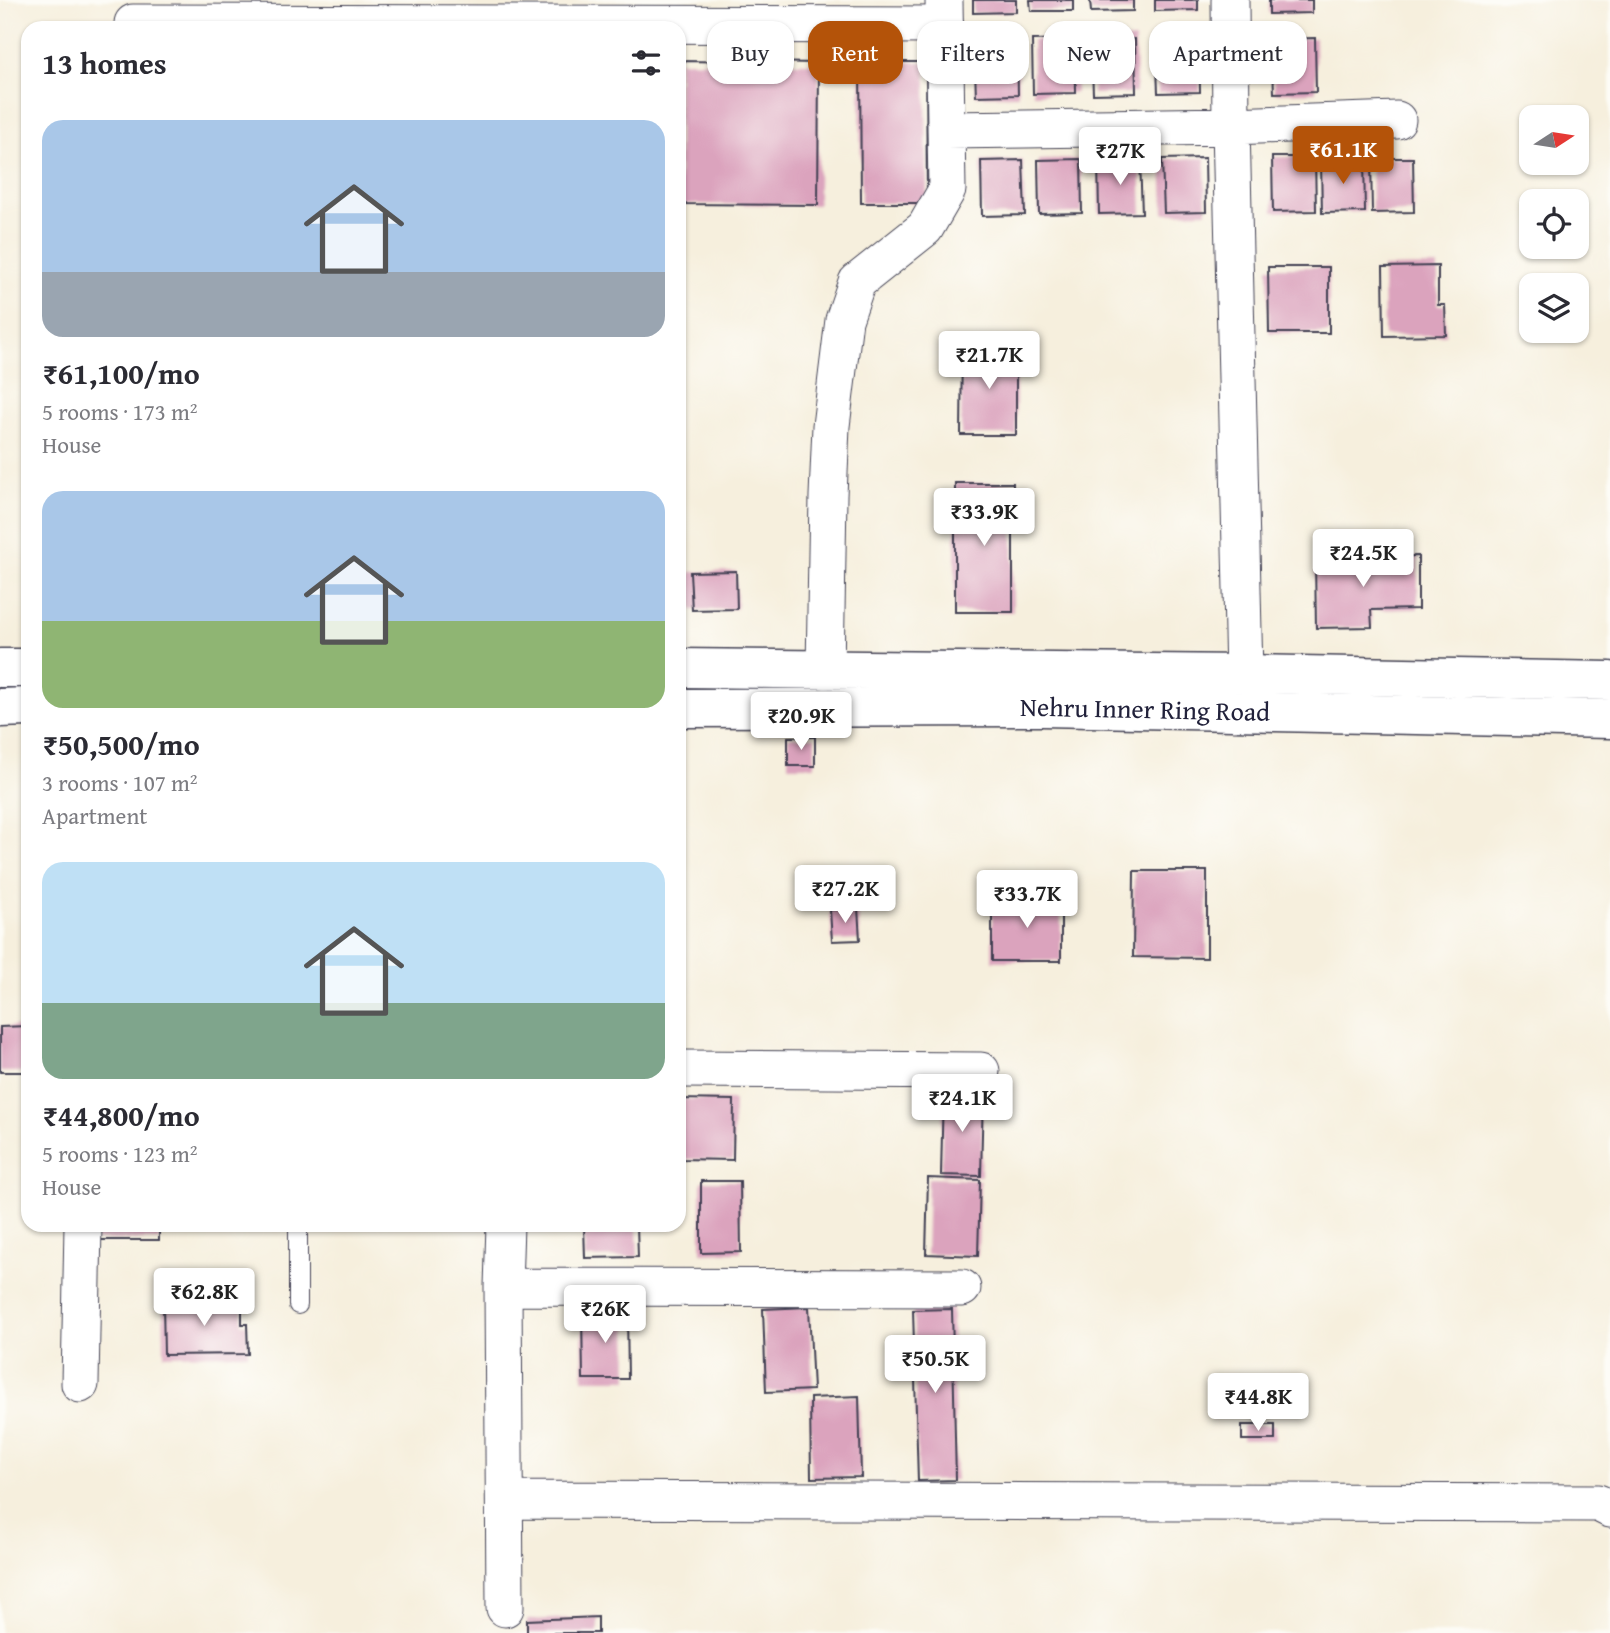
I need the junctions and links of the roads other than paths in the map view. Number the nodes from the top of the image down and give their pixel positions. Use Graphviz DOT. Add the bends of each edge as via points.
graph roads {
  1 [pos="1230,0"];
  2 [pos="945,13"];
  3 [pos="295,21"];
  4 [pos="1398,120"];
  5 [pos="1231,126"];
  6 [pos="946,130"];
  7 [pos="0,668"];
  8 [pos="21,668"];
  9 [pos="686,668"];
  10 [pos="825,670"];
  11 [pos="1244,674"];
  12 [pos="1610,681"];
  13 [pos="21,707"];
  14 [pos="0,708"];
  15 [pos="686,708"];
  16 [pos="1610,719"];
  17 [pos="686,1069"];
  18 [pos="981,1071"];
  19 [pos="83,1232"];
  20 [pos="298,1232"];
  21 [pos="505,1232"];
  22 [pos="503,1287"];
  23 [pos="962,1288"];
  24 [pos="298,1305"];
  25 [pos="80,1384"];
  26 [pos="505,1500"];
  27 [pos="1610,1509"];
  28 [pos="505,1608"];
  1 -- 5 [label="street"];
  2 -- 3 [label="street"];
  2 -- 6 [label="street"];
  4 -- 5 [label="street"];
  5 -- 6 [label="street"];
  5 -- 11 [label="street"];
  6 -- 10 [label="street" via="947,190 925,228 857,282 844,320 831,426"];
  7 -- 8 [label="main road"];
  9 -- 10 [label="main road, Nehru Inner Ring Road"];
  10 -- 11 [label="main road, Nehru Inner Ring Road"];
  11 -- 12 [label="main road, Nehru Inner Ring Road"];
  13 -- 14 [label="main road"];
  15 -- 16 [label="main road, Nehru Inner Ring Road" via="1043,707"];
  17 -- 18 [label="street"];
  19 -- 25 [label="street"];
  20 -- 24 [label="lane"];
  21 -- 22 [label="street"];
  22 -- 23 [label="street"];
  22 -- 26 [label="street"];
  26 -- 27 [label="street" via="1598,1503"];
  26 -- 28 [label="street"];
}
